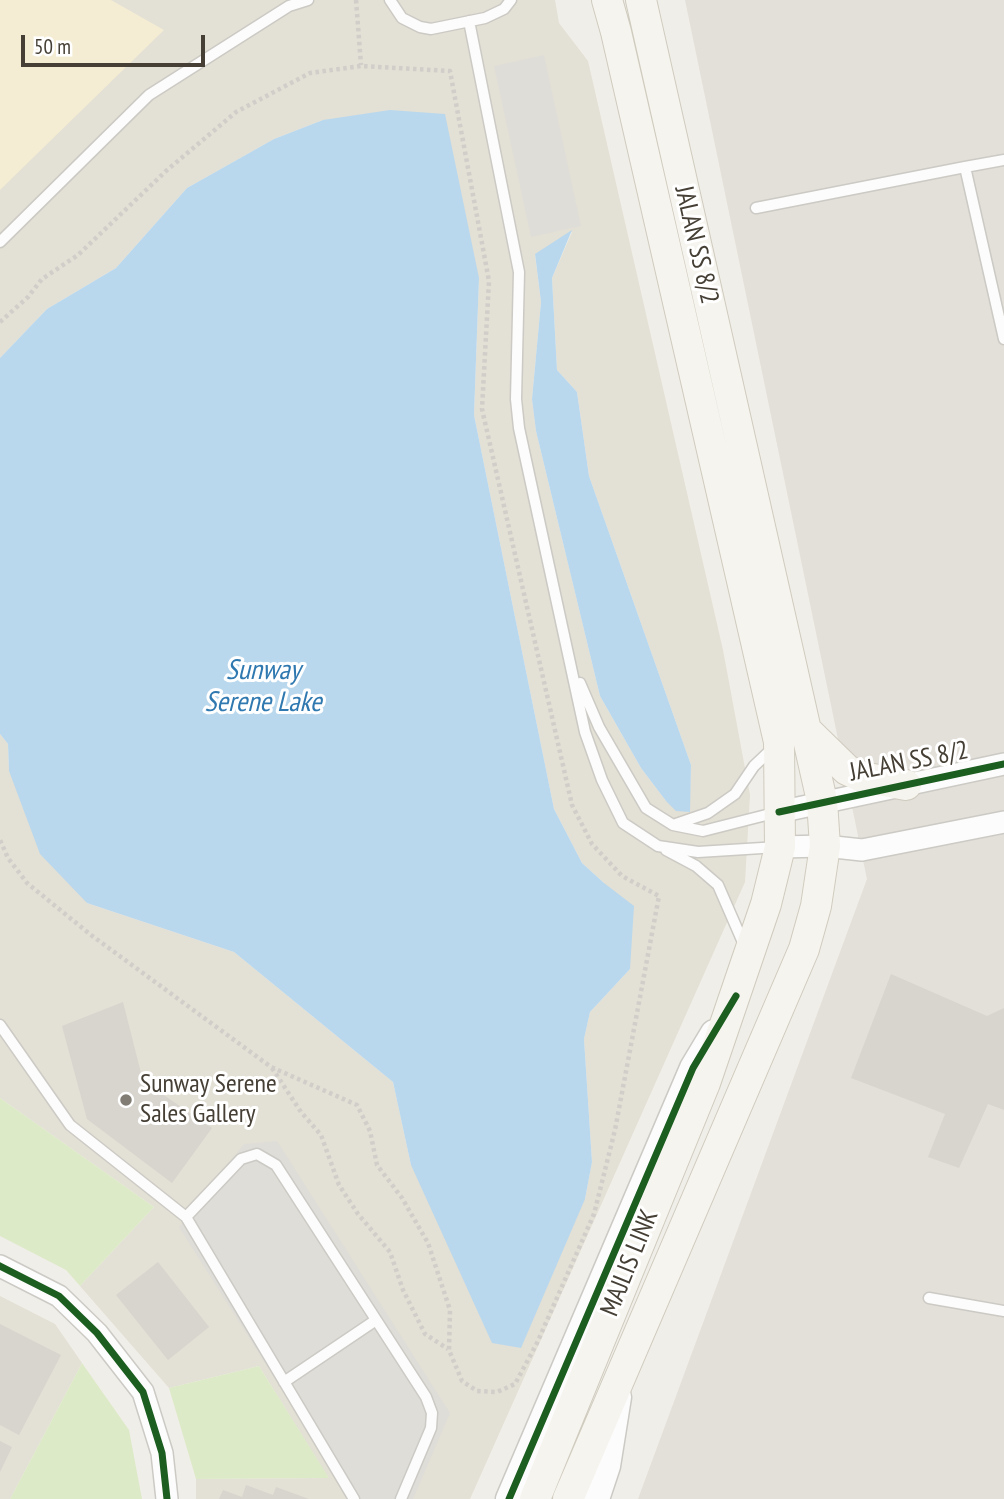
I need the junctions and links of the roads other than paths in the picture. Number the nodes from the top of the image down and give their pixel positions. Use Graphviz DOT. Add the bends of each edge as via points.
graph roads {
  1 [pos="308,0"];
  2 [pos="390,0"];
  3 [pos="511,0"];
  4 [pos="607,0"];
  5 [pos="641,0"];
  6 [pos="469,21"];
  7 [pos="1004,160"];
  8 [pos="965,167"];
  9 [pos="756,208"];
  10 [pos="0,242"];
  11 [pos="1004,339"];
  12 [pos="572,664"];
  13 [pos="792,736"];
  14 [pos="1004,764"];
  15 [pos="906,785"];
  16 [pos="822,801"];
  17 [pos="779,811"];
  18 [pos="1004,822"];
  19 [pos="673,825"];
  20 [pos="658,846"];
  21 [pos="825,846"];
  22 [pos="780,847"];
  23 [pos="748,956"];
  24 [pos="736,996"];
  25 [pos="0,1025"];
  26 [pos="186,1217"];
  27 [pos="0,1266"];
  28 [pos="929,1298"];
  29 [pos="1004,1311"];
  30 [pos="376,1320"];
  31 [pos="622,1375"];
  32 [pos="284,1382"];
  33 [pos="167,1499"];
  34 [pos="354,1499"];
  35 [pos="401,1499"];
  36 [pos="509,1499"];
  37 [pos="535,1499"];
  38 [pos="568,1499"];
  39 [pos="596,1499"];
  1 -- 10 [label="lane" via="289,6 149,95"];
  2 -- 6 [label="lane" via="402,18 420,27 441,28"];
  3 -- 6 [label="lane" via="495,14"];
  4 -- 13 [label="main road, JALAN SS 8/2"];
  5 -- 13 [label="main road, JALAN SS 8/2"];
  6 -- 12 [label="lane" via="520,272 519,428"];
  7 -- 8 [label="lane"];
  8 -- 9 [label="lane"];
  8 -- 11 [label="lane"];
  12 -- 19 [label="lane" via="599,727 646,808"];
  12 -- 20 [label="lane" via="585,732 602,780 623,823"];
  13 -- 15 [label="main road" via="847,770 876,781"];
  13 -- 16 [label="main road, JALAN SS 8/2"];
  13 -- 17 [label="main road, MAJLIS LINK"];
  13 -- 19 [label="lane" via="754,766 735,794 708,813"];
  14 -- 15 [label="street, JALAN SS 8/2"];
  15 -- 16 [label="street, JALAN SS 8/2"];
  16 -- 17 [label="street"];
  16 -- 21 [label="main road, MAJLIS LINK"];
  17 -- 19 [label="lane" via="703,831"];
  17 -- 22 [label="main road, MAJLIS LINK"];
  18 -- 21 [label="street" via="862,850"];
  20 -- 22 [label="lane" via="698,852"];
  20 -- 23 [label="lane" via="696,866 718,885"];
  21 -- 22 [label="street"];
  21 -- 31 [label="main road, MAJLIS LINK" via="804,948"];
  22 -- 23 [label="main road, MAJLIS LINK"];
  23 -- 24 [label="main road, MAJLIS LINK"];
  24 -- 36 [label="street" via="693,1068"];
  24 -- 37 [label="main road, MAJLIS LINK"];
  25 -- 26 [label="lane" via="70,1125"];
  26 -- 30 [label="lane" via="242,1159 257,1154 276,1165"];
  26 -- 32 [label="lane"];
  27 -- 33 [label="street" via="59,1296 97,1333 142,1392 162,1453"];
  28 -- 29 [label="lane"];
  30 -- 32 [label="lane"];
  30 -- 35 [label="lane" via="432,1413 431,1428"];
  31 -- 38 [label="main road, MAJLIS LINK"];
  31 -- 39 [label="street" via="607,1466"];
  32 -- 34 [label="lane"];
}
